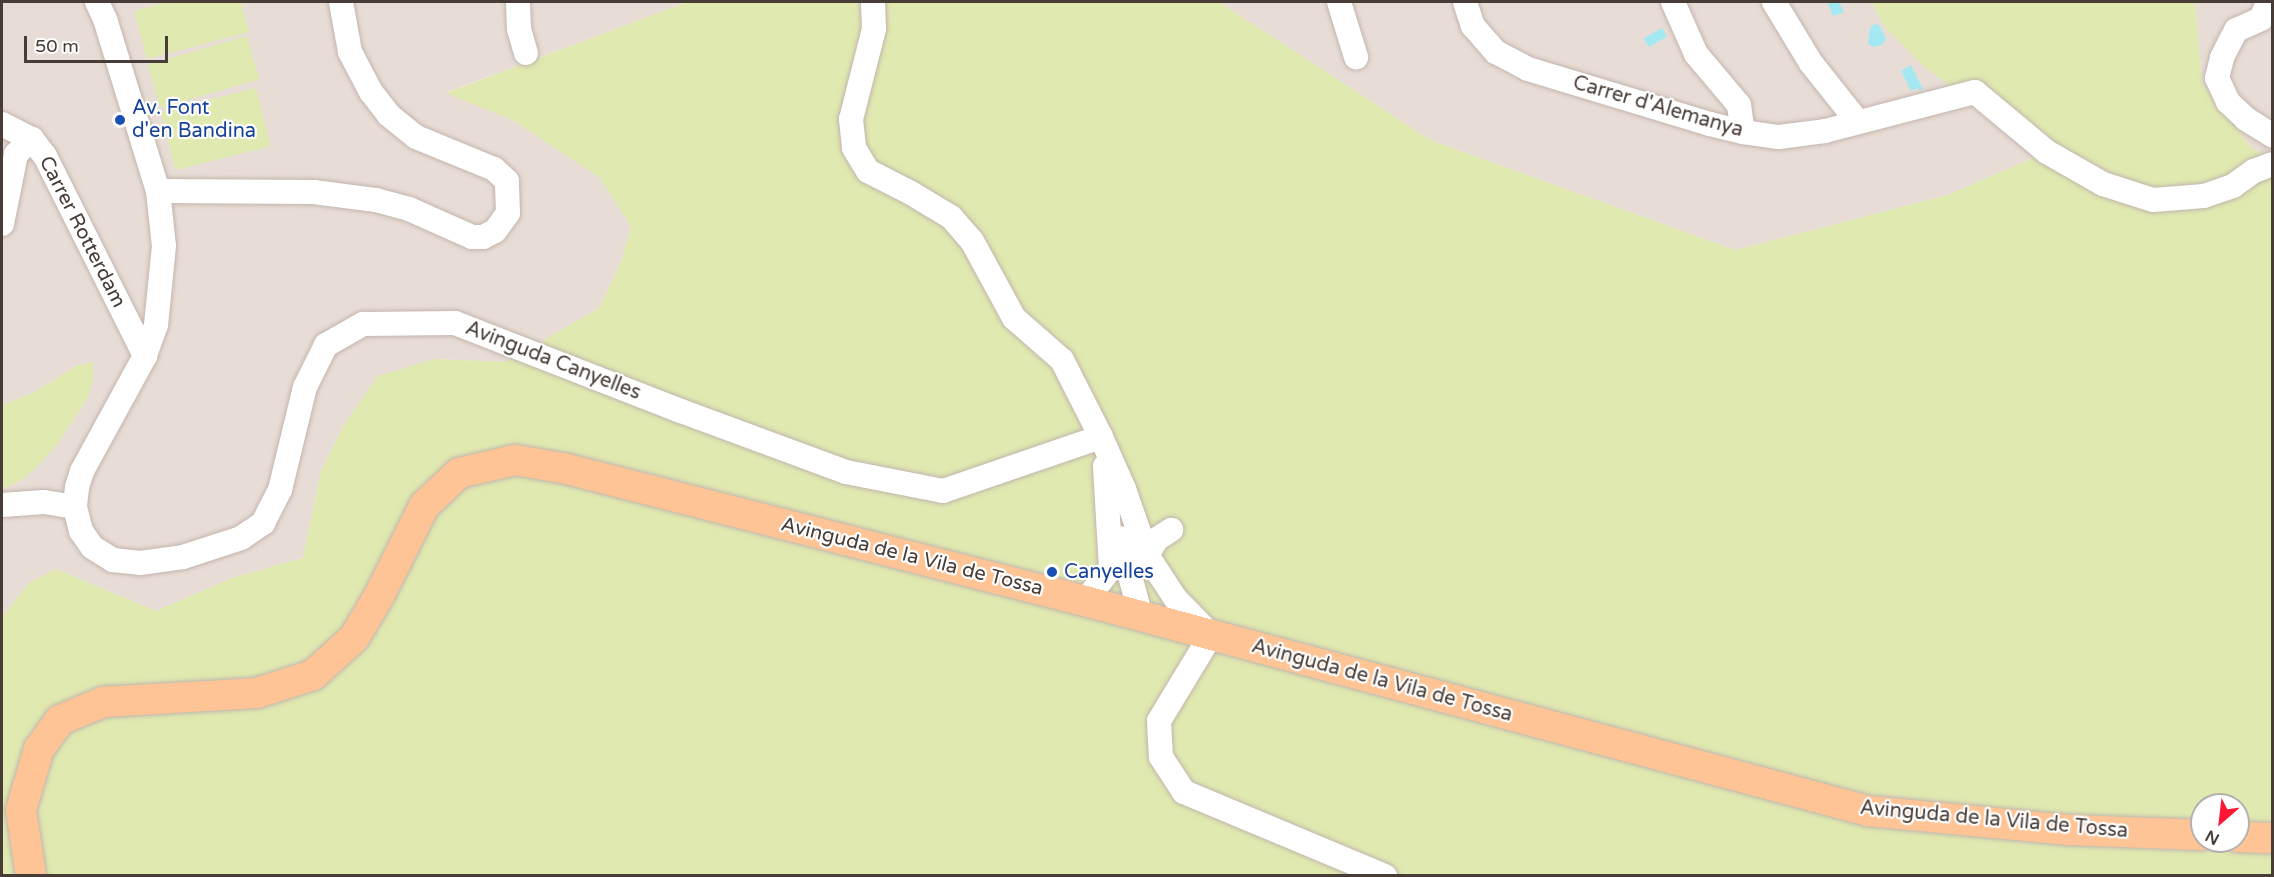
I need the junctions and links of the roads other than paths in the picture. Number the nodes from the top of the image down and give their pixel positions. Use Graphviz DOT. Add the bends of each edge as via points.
graph roads {
  1 [pos="97,2"];
  2 [pos="341,2"];
  3 [pos="518,2"];
  4 [pos="873,2"];
  5 [pos="1339,2"];
  6 [pos="1465,2"];
  7 [pos="1672,2"];
  8 [pos="1774,2"];
  9 [pos="2268,2"];
  10 [pos="526,53"];
  11 [pos="1356,57"];
  12 [pos="1858,122"];
  13 [pos="2,124"];
  14 [pos="1743,132"];
  15 [pos="2272,135"];
  16 [pos="32,139"];
  17 [pos="2272,164"];
  18 [pos="158,190"];
  19 [pos="2,224"];
  20 [pos="145,356"];
  21 [pos="1101,437"];
  22 [pos="1109,498"];
  23 [pos="2,505"];
  24 [pos="75,507"];
  25 [pos="1171,530"];
  26 [pos="1147,555"];
  27 [pos="1085,602"];
  28 [pos="1141,616"];
  29 [pos="1211,635"];
  30 [pos="2190,835"];
  31 [pos="2250,837"];
  32 [pos="2272,838"];
  33 [pos="31,876"];
  34 [pos="1385,876"];
  1 -- 18 [label="street, Avinguda Canyelles"];
  2 -- 18 [label="street" via="350,52 371,92 389,115 416,137 495,169 507,181 508,213 495,231 472,237 409,209 376,200 314,192"];
  3 -- 10 [label="street" via="519,29"];
  4 -- 21 [label="street" via="874,28 850,118 854,148 868,171 951,217 972,241 1014,318 1062,360"];
  5 -- 11 [label="street"];
  6 -- 14 [label="street, Carrer d'Alemanya" via="1473,26 1496,52 1528,69"];
  7 -- 14 [label="street" via="1696,54 1739,105"];
  8 -- 12 [label="street" via="1811,63"];
  9 -- 15 [label="street" via="2260,19 2236,30 2217,78 2228,102"];
  12 -- 14 [label="street, Carrer d'Alemanya" via="1779,137"];
  12 -- 17 [label="street, Carrer d'Alemanya" via="1975,92 2047,152 2103,184 2153,200 2204,196 2233,186"];
  13 -- 16 [label="street, Carrer Rotterdam"];
  16 -- 19 [label="street" via="16,154"];
  16 -- 20 [label="street, Carrer Rotterdam" via="45,156"];
  18 -- 20 [label="street, Avinguda Canyelles" via="164,246 156,325"];
  20 -- 24 [label="street, Avinguda Canyelles" via="82,471"];
  21 -- 22 [label="street"];
  21 -- 24 [label="street, Avinguda Canyelles" via="943,491 846,472 455,322 363,324 326,345 305,387 280,490 263,523 241,538 183,557 140,563 113,560 92,547 81,531"];
  21 -- 26 [label="street"];
  22 -- 27 [label="street" via="1111,568"];
  22 -- 28 [label="street"];
  23 -- 24 [label="street" via="44,502"];
  25 -- 26 [label="street" via="1158,539"];
  26 -- 29 [label="street" via="1175,598"];
  27 -- 28 [label="main road, Avinguda de la Vila de Tossa"];
  27 -- 33 [label="main road, Avinguda de la Vila de Tossa" via="567,469 515,460 459,473 424,506 354,638 313,675 257,693 103,702 60,720 39,749 21,810"];
  28 -- 29 [label="main road, Avinguda de la Vila de Tossa"];
  29 -- 30 [label="main road, Avinguda de la Vila de Tossa" via="1868,812 2070,830"];
  29 -- 34 [label="street" via="1159,721 1161,757 1184,792"];
  31 -- 32 [label="main road"];
}
